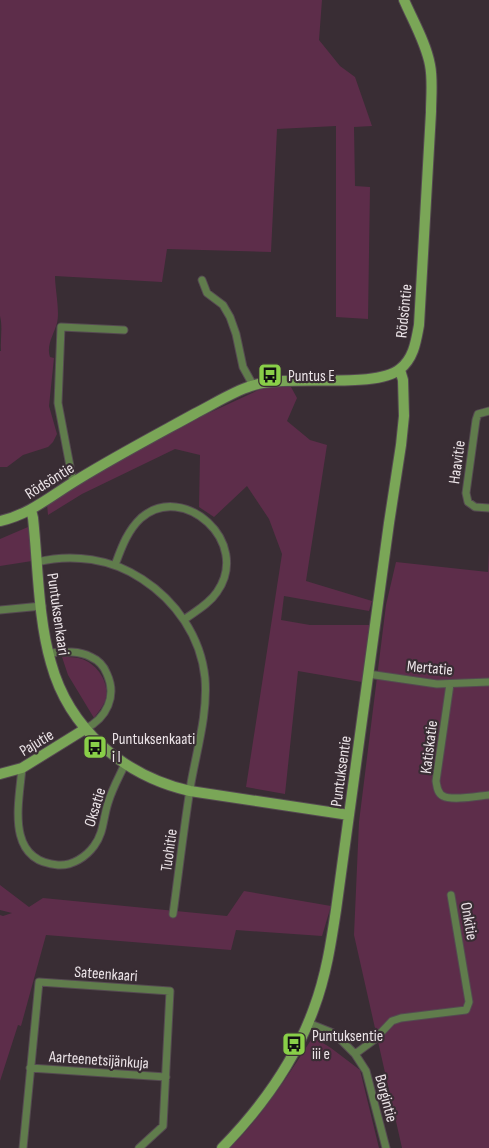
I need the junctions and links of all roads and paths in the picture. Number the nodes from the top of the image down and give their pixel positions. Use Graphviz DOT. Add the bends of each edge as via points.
graph roads {
  1 [pos="404,0"];
  2 [pos="202,280"];
  3 [pos="124,330"];
  4 [pos="400,370"];
  5 [pos="253,385"];
  6 [pos="489,411"];
  7 [pos="72,482"];
  8 [pos="489,508"];
  9 [pos="31,510"];
  10 [pos="0,521"];
  11 [pos="38,562"];
  12 [pos="115,565"];
  13 [pos="42,606"];
  14 [pos="0,610"];
  15 [pos="184,619"];
  16 [pos="48,653"];
  17 [pos="368,674"];
  18 [pos="489,682"];
  19 [pos="450,684"];
  20 [pos="85,729"];
  21 [pos="125,764"];
  22 [pos="22,768"];
  23 [pos="0,774"];
  24 [pos="190,791"];
  25 [pos="489,795"];
  26 [pos="349,815"];
  27 [pos="451,896"];
  28 [pos="173,914"];
  29 [pos="308,1023"];
  30 [pos="355,1054"];
  31 [pos="30,1068"];
  32 [pos="166,1078"];
  33 [pos="23,1148"];
  34 [pos="139,1148"];
  35 [pos="222,1148"];
  36 [pos="386,1148"];
  1 -- 4 [label="street, Rödsöntie" via="430,65 432,103 419,325 413,353"];
  2 -- 5 [label="street" via="207,293 222,305 230,317 242,367"];
  3 -- 7 [label="street" via="62,327 58,403"];
  4 -- 5 [label="street, Rödsöntie" via="370,379 272,381"];
  4 -- 17 [label="street, Puntuksentie" via="404,380 402,445"];
  5 -- 7 [label="street, Rödsöntie" via="122,452"];
  6 -- 8 [label="street, Haavitie" via="478,414 476,420 466,493 468,502 475,507"];
  7 -- 9 [label="street, Rödsöntie"];
  9 -- 10 [label="street, Rödsöntie"];
  9 -- 11 [label="street, Puntuksenkaari"];
  11 -- 12 [label="street" via="84,558"];
  11 -- 13 [label="street, Puntuksenkaari"];
  12 -- 15 [label="street" via="151,585"];
  12 -- 15 [label="street" via="129,533 142,517 152,512 184,509 210,523 224,544 226,567 223,579 212,598"];
  13 -- 14 [label="street"];
  13 -- 16 [label="street, Puntuksenkaari"];
  15 -- 24 [label="street, Tuohitie" via="197,648 205,678 204,711"];
  16 -- 20 [label="street, Puntuksenkaari" via="57,680"];
  16 -- 20 [label="street" via="85,654 105,669 112,686 111,699 100,719"];
  17 -- 19 [label="street, Mertatie"];
  17 -- 26 [label="street, Puntuksentie"];
  18 -- 19 [label="street, Mertatie"];
  19 -- 25 [label="street, Katiskatie" via="436,781 438,792 453,798"];
  20 -- 21 [label="street, Puntuksenkaari"];
  20 -- 22 [label="street, Pajutie"];
  21 -- 22 [label="street, Oksatie" via="112,792 99,840 86,855 61,865 44,862 23,846 18,825"];
  21 -- 24 [label="street, Puntuksenkaari" via="158,781"];
  22 -- 23 [label="street, Pajutie"];
  24 -- 26 [label="street, Puntuksenkaari"];
  24 -- 28 [label="street, Tuohitie"];
  26 -- 29 [label="street, Puntuksentie" via="328,954"];
  27 -- 30 [label="street, Onkitie" via="470,1002 466,1010 392,1021"];
  29 -- 30 [label="street, Borgintie" via="333,1034"];
  29 -- 35 [label="street, Puntuksentie" via="262,1103"];
  30 -- 36 [label="street, Borgintie" via="366,1071"];
  31 -- 32 [label="street, Aarteenetsijänkuja"];
  31 -- 32 [label="street, Sateenkaari" via="39,982 170,991"];
  31 -- 33 [label="street, Sateenkaari"];
  32 -- 34 [label="street, Sateenkaari" via="164,1126"];
}
